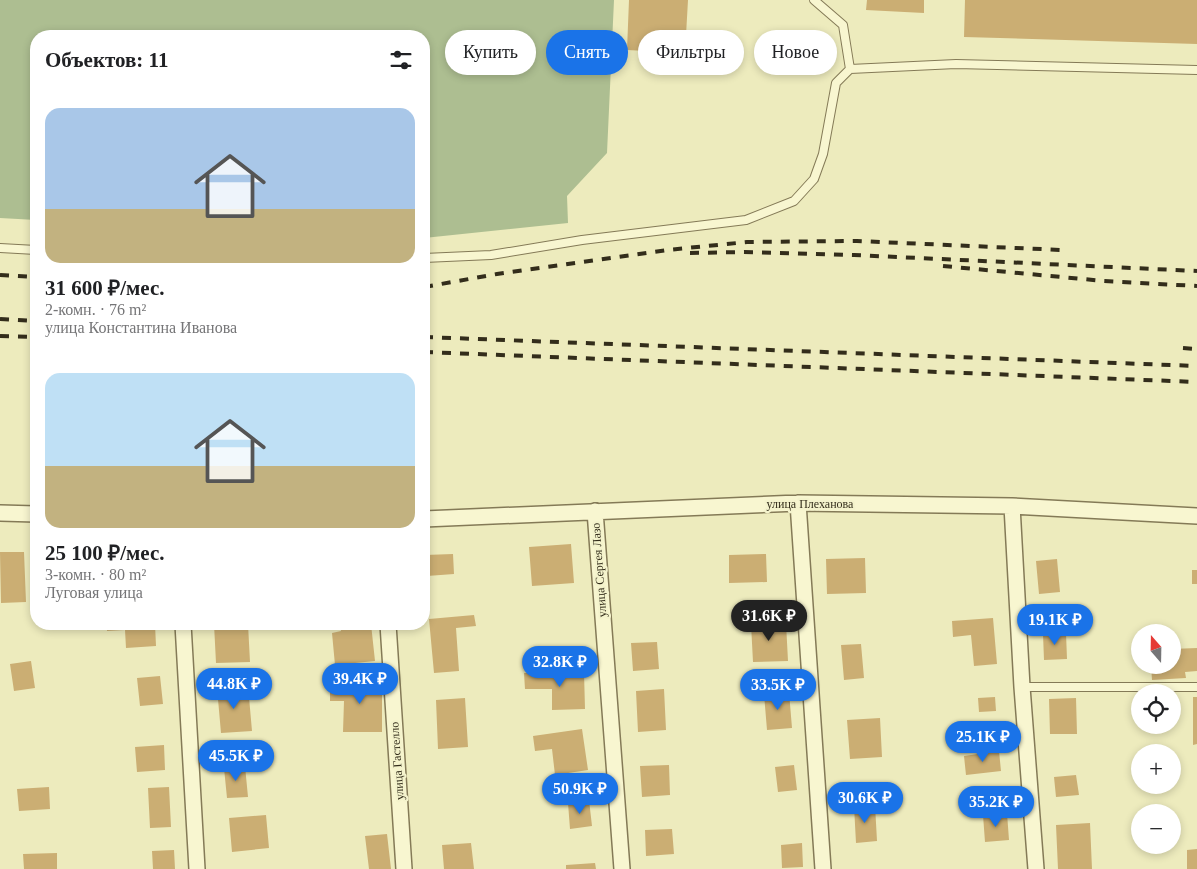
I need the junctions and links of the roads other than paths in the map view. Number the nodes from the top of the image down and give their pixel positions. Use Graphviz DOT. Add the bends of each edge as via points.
graph roads {
  1 [pos="814,0"];
  2 [pos="850,69"];
  3 [pos="1197,70"];
  4 [pos="0,248"];
  5 [pos="30,250"];
  6 [pos="430,258"];
  7 [pos="798,503"];
  8 [pos="1012,506"];
  9 [pos="595,511"];
  10 [pos="0,513"];
  11 [pos="30,514"];
  12 [pos="1197,516"];
  13 [pos="430,519"];
  14 [pos="183,630"];
  15 [pos="388,630"];
  16 [pos="1022,687"];
  17 [pos="1197,687"];
  18 [pos="197,869"];
  19 [pos="404,869"];
  20 [pos="622,869"];
  21 [pos="823,869"];
  22 [pos="1036,869"];
  1 -- 2 [label="lane" via="843,25"];
  2 -- 3 [label="lane" via="956,64"];
  2 -- 6 [label="lane" via="836,83 823,154 814,179 794,202 746,220 491,255"];
  4 -- 5 [label="lane"];
  7 -- 8 [label="street, улица Плеханова"];
  7 -- 9 [label="street, улица Плеханова"];
  7 -- 21 [label="street"];
  8 -- 12 [label="street, улица Плеханова"];
  8 -- 16 [label="street"];
  9 -- 13 [label="street, улица Плеханова"];
  9 -- 20 [label="street, улица Сергея Лазо"];
  10 -- 11 [label="street"];
  14 -- 18 [label="street"];
  15 -- 19 [label="street, улица Гастелло"];
  16 -- 17 [label="lane"];
  16 -- 22 [label="street"];
}
